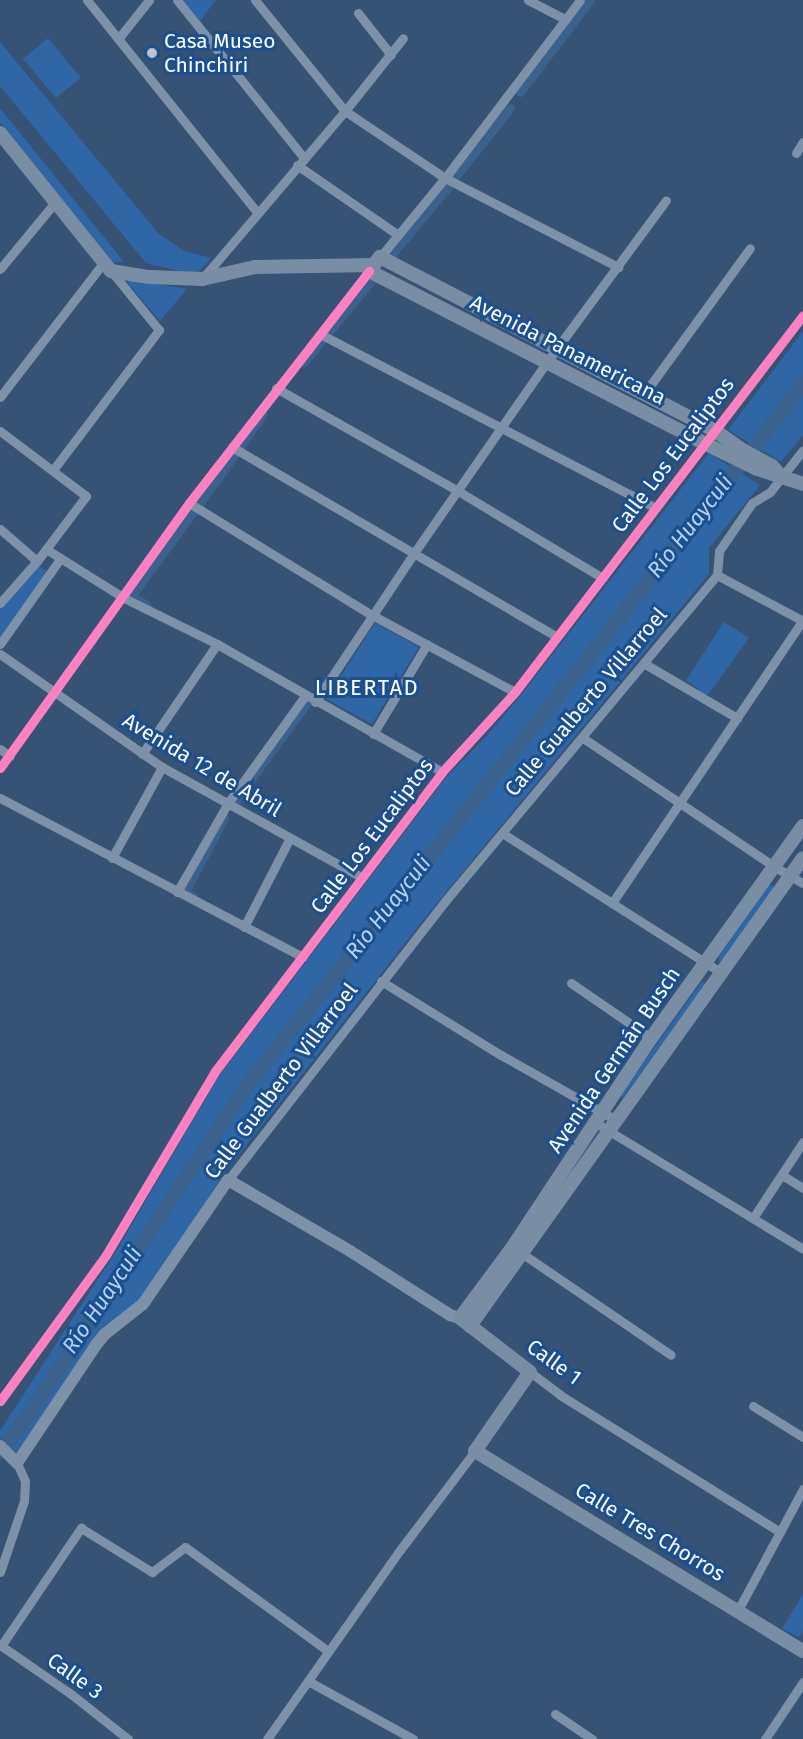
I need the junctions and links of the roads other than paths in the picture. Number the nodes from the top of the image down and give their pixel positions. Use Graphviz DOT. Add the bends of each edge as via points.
graph roads {
  1 [pos="87,0"];
  2 [pos="149,0"];
  3 [pos="177,0"];
  4 [pos="255,0"];
  5 [pos="528,0"];
  6 [pos="580,0"];
  7 [pos="358,13"];
  8 [pos="565,19"];
  9 [pos="403,38"];
  10 [pos="118,39"];
  11 [pos="391,54"];
  12 [pos="345,111"];
  13 [pos="0,133"];
  14 [pos="803,142"];
  15 [pos="796,153"];
  16 [pos="301,162"];
  17 [pos="445,178"];
  18 [pos="666,200"];
  19 [pos="56,201"];
  20 [pos="257,212"];
  21 [pos="398,235"];
  22 [pos="750,248"];
  23 [pos="374,265"];
  24 [pos="107,266"];
  25 [pos="618,267"];
  26 [pos="0,269"];
  27 [pos="202,279"];
  28 [pos="803,315"];
  29 [pos="322,335"];
  30 [pos="557,349"];
  31 [pos="546,363"];
  32 [pos="276,388"];
  33 [pos="644,394"];
  34 [pos="0,397"];
  35 [pos="502,428"];
  36 [pos="714,430"];
  37 [pos="0,431"];
  38 [pos="704,443"];
  39 [pos="232,447"];
  40 [pos="803,450"];
  41 [pos="741,455"];
  42 [pos="53,470"];
  43 [pos="782,477"];
  44 [pos="803,484"];
  45 [pos="458,491"];
  46 [pos="189,503"];
  47 [pos="654,507"];
  48 [pos="0,529"];
  49 [pos="46,549"];
  50 [pos="414,553"];
  51 [pos="60,559"];
  52 [pos="37,561"];
  53 [pos="717,575"];
  54 [pos="603,578"];
  55 [pos="124,597"];
  56 [pos="0,603"];
  57 [pos="372,615"];
  58 [pos="803,620"];
  59 [pos="557,637"];
  60 [pos="0,644"];
  61 [pos="217,644"];
  62 [pos="427,644"];
  63 [pos="0,654"];
  64 [pos="645,664"];
  65 [pos="515,692"];
  66 [pos="55,693"];
  67 [pos="305,696"];
  68 [pos="315,702"];
  69 [pos="737,718"];
  70 [pos="373,734"];
  71 [pos="583,738"];
  72 [pos="0,749"];
  73 [pos="142,754"];
  74 [pos="10,756"];
  75 [pos="162,767"];
  76 [pos="0,768"];
  77 [pos="442,772"];
  78 [pos="0,798"];
  79 [pos="228,803"];
  80 [pos="679,804"];
  81 [pos="803,826"];
  82 [pos="502,833"];
  83 [pos="290,837"];
  84 [pos="112,858"];
  85 [pos="803,858"];
  86 [pos="775,867"];
  87 [pos="790,876"];
  88 [pos="361,877"];
  89 [pos="803,883"];
  90 [pos="177,892"];
  91 [pos="612,903"];
  92 [pos="244,927"];
  93 [pos="303,957"];
  94 [pos="706,962"];
  95 [pos="722,973"];
  96 [pos="381,981"];
  97 [pos="571,982"];
  98 [pos="651,1038"];
  99 [pos="605,1121"];
  100 [pos="803,1142"];
  101 [pos="782,1175"];
  102 [pos="228,1180"];
  103 [pos="803,1188"];
  104 [pos="753,1218"];
  105 [pos="803,1249"];
  106 [pos="517,1250"];
  107 [pos="465,1322"];
  108 [pos="671,1354"];
  109 [pos="530,1372"];
  110 [pos="0,1401"];
  111 [pos="753,1406"];
  112 [pos="803,1437"];
  113 [pos="475,1451"];
  114 [pos="9,1455"];
  115 [pos="803,1489"];
  116 [pos="780,1532"];
  117 [pos="0,1572"];
  118 [pos="738,1610"];
  119 [pos="1,1645"];
  120 [pos="328,1651"];
  121 [pos="803,1651"];
  122 [pos="308,1681"];
  123 [pos="803,1682"];
  124 [pos="555,1714"];
  125 [pos="128,1739"];
  126 [pos="267,1739"];
  127 [pos="413,1739"];
  128 [pos="591,1739"];
  129 [pos="765,1739"];
  1 -- 10 [label="street"];
  2 -- 10 [label="street"];
  3 -- 16 [label="street"];
  4 -- 12 [label="street"];
  5 -- 8 [label="street"];
  6 -- 8 [label="street"];
  7 -- 11 [label="street"];
  8 -- 17 [label="street"];
  9 -- 11 [label="street"];
  10 -- 20 [label="street"];
  11 -- 12 [label="street"];
  12 -- 16 [label="street"];
  12 -- 17 [label="street"];
  13 -- 19 [label="main road"];
  14 -- 15 [label="street"];
  16 -- 20 [label="street"];
  16 -- 21 [label="street"];
  17 -- 21 [label="street"];
  17 -- 25 [label="street"];
  18 -- 25 [label="street"];
  19 -- 24 [label="main road"];
  19 -- 26 [label="street"];
  20 -- 27 [label="street"];
  21 -- 23 [label="street"];
  22 -- 33 [label="street"];
  23 -- 27 [label="main road, Avenida Panamericana" via="255,267"];
  23 -- 29 [label="street"];
  23 -- 30 [label="main road, Avenida Panamericana"];
  23 -- 31 [label="main road, Avenida Panamericana"];
  24 -- 27 [label="main road, Avenida Panamericana" via="150,277"];
  24 -- 34 [label="street"];
  24 -- 42 [label="street" via="159,330"];
  25 -- 30 [label="street"];
  28 -- 36 [label="street, Calle Los Eucaliptos"];
  29 -- 32 [label="street"];
  29 -- 35 [label="street"];
  30 -- 31 [label="street"];
  30 -- 33 [label="main road, Avenida Panamericana"];
  31 -- 35 [label="street"];
  31 -- 38 [label="main road, Avenida Panamericana"];
  32 -- 39 [label="street"];
  32 -- 45 [label="street"];
  33 -- 36 [label="main road, Avenida Panamericana"];
  35 -- 45 [label="street"];
  35 -- 47 [label="street"];
  36 -- 38 [label="street, Calle Los Eucaliptos"];
  36 -- 41 [label="main road, Avenida Panamericana"];
  37 -- 42 [label="street"];
  38 -- 41 [label="main road, Avenida Panamericana"];
  38 -- 47 [label="street, Calle Los Eucaliptos"];
  39 -- 46 [label="street"];
  39 -- 50 [label="street"];
  40 -- 43 [label="street"];
  41 -- 43 [label="main road, Avenida Panamericana"];
  42 -- 49 [label="street" via="86,496"];
  43 -- 44 [label="main road, Avenida Panamericana"];
  43 -- 53 [label="street" via="770,492 752,503 718,551"];
  45 -- 50 [label="street"];
  45 -- 54 [label="street"];
  46 -- 55 [label="street"];
  46 -- 57 [label="street"];
  47 -- 54 [label="street, Calle Los Eucaliptos"];
  48 -- 52 [label="street"];
  49 -- 51 [label="street"];
  49 -- 52 [label="street"];
  50 -- 57 [label="street"];
  50 -- 59 [label="street"];
  51 -- 55 [label="street"];
  51 -- 60 [label="street"];
  52 -- 56 [label="street"];
  53 -- 58 [label="street"];
  53 -- 64 [label="street, Calle Gualberto Villarroel"];
  54 -- 59 [label="street, Calle Los Eucaliptos"];
  55 -- 61 [label="street"];
  55 -- 66 [label="street"];
  57 -- 62 [label="street"];
  57 -- 68 [label="street"];
  58 -- 69 [label="street"];
  59 -- 65 [label="street, Calle Los Eucaliptos"];
  61 -- 67 [label="street"];
  61 -- 73 [label="street"];
  62 -- 65 [label="street"];
  62 -- 70 [label="street"];
  63 -- 66 [label="street, Avenida 12 de Abril"];
  64 -- 69 [label="street"];
  64 -- 71 [label="street, Calle Gualberto Villarroel"];
  65 -- 77 [label="street, Calle Los Eucaliptos"];
  66 -- 73 [label="street, Avenida 12 de Abril"];
  66 -- 74 [label="street"];
  67 -- 68 [label="street"];
  67 -- 79 [label="street"];
  68 -- 70 [label="street"];
  69 -- 80 [label="street"];
  70 -- 77 [label="street"];
  71 -- 80 [label="street"];
  71 -- 82 [label="street, Calle Gualberto Villarroel"];
  72 -- 74 [label="street"];
  73 -- 75 [label="street, Avenida 12 de Abril"];
  74 -- 76 [label="street"];
  75 -- 79 [label="street, Avenida 12 de Abril"];
  75 -- 84 [label="street"];
  77 -- 88 [label="street, Calle Los Eucaliptos"];
  78 -- 84 [label="street"];
  79 -- 83 [label="street, Avenida 12 de Abril"];
  79 -- 90 [label="street"];
  80 -- 86 [label="street"];
  80 -- 91 [label="street"];
  81 -- 86 [label="main road, Avenida Germán Busch"];
  82 -- 91 [label="street"];
  82 -- 96 [label="street, Calle Gualberto Villarroel"];
  83 -- 88 [label="street, Avenida 12 de Abril"];
  83 -- 92 [label="street"];
  84 -- 90 [label="street"];
  85 -- 87 [label="main road, Avenida Germán Busch"];
  86 -- 87 [label="street"];
  86 -- 94 [label="main road, Avenida Germán Busch"];
  87 -- 89 [label="street"];
  87 -- 95 [label="main road, Avenida Germán Busch"];
  88 -- 93 [label="street, Calle Los Eucaliptos"];
  90 -- 92 [label="street"];
  91 -- 94 [label="street"];
  92 -- 93 [label="street"];
  93 -- 110 [label="street, Calle Los Eucaliptos" via="216,1070 106,1255"];
  94 -- 95 [label="street"];
  94 -- 98 [label="main road, Avenida Germán Busch"];
  95 -- 99 [label="main road, Avenida Germán Busch"];
  96 -- 99 [label="street"];
  96 -- 102 [label="street, Calle Gualberto Villarroel"];
  97 -- 98 [label="street"];
  98 -- 99 [label="main road, Avenida Germán Busch"];
  99 -- 104 [label="street"];
  99 -- 106 [label="main road, Avenida Germán Busch"];
  100 -- 101 [label="street"];
  101 -- 103 [label="street"];
  101 -- 104 [label="street"];
  102 -- 107 [label="street, Calle 1"];
  102 -- 114 [label="street, Calle Gualberto Villarroel" via="143,1304 105,1334"];
  104 -- 105 [label="street"];
  106 -- 107 [label="main road, Avenida Germán Busch"];
  106 -- 108 [label="street"];
  107 -- 109 [label="main road, Calle 1"];
  109 -- 113 [label="main road"];
  109 -- 116 [label="street, Calle 1" via="560,1395"];
  111 -- 112 [label="street"];
  113 -- 118 [label="main road, Calle Tres Chorros"];
  113 -- 120 [label="street"];
  114 -- 117 [label="street, Calle Gualberto Villarroel" via="25,1482 24,1501"];
  115 -- 116 [label="street"];
  116 -- 118 [label="street"];
  118 -- 121 [label="main road, Calle Tres Chorros"];
  119 -- 120 [label="street" via="81,1528 152,1572 185,1546"];
  119 -- 125 [label="street, Calle 3"];
  120 -- 122 [label="street"];
  122 -- 126 [label="street"];
  122 -- 127 [label="street"];
  123 -- 129 [label="street"];
  124 -- 128 [label="street"];
}
